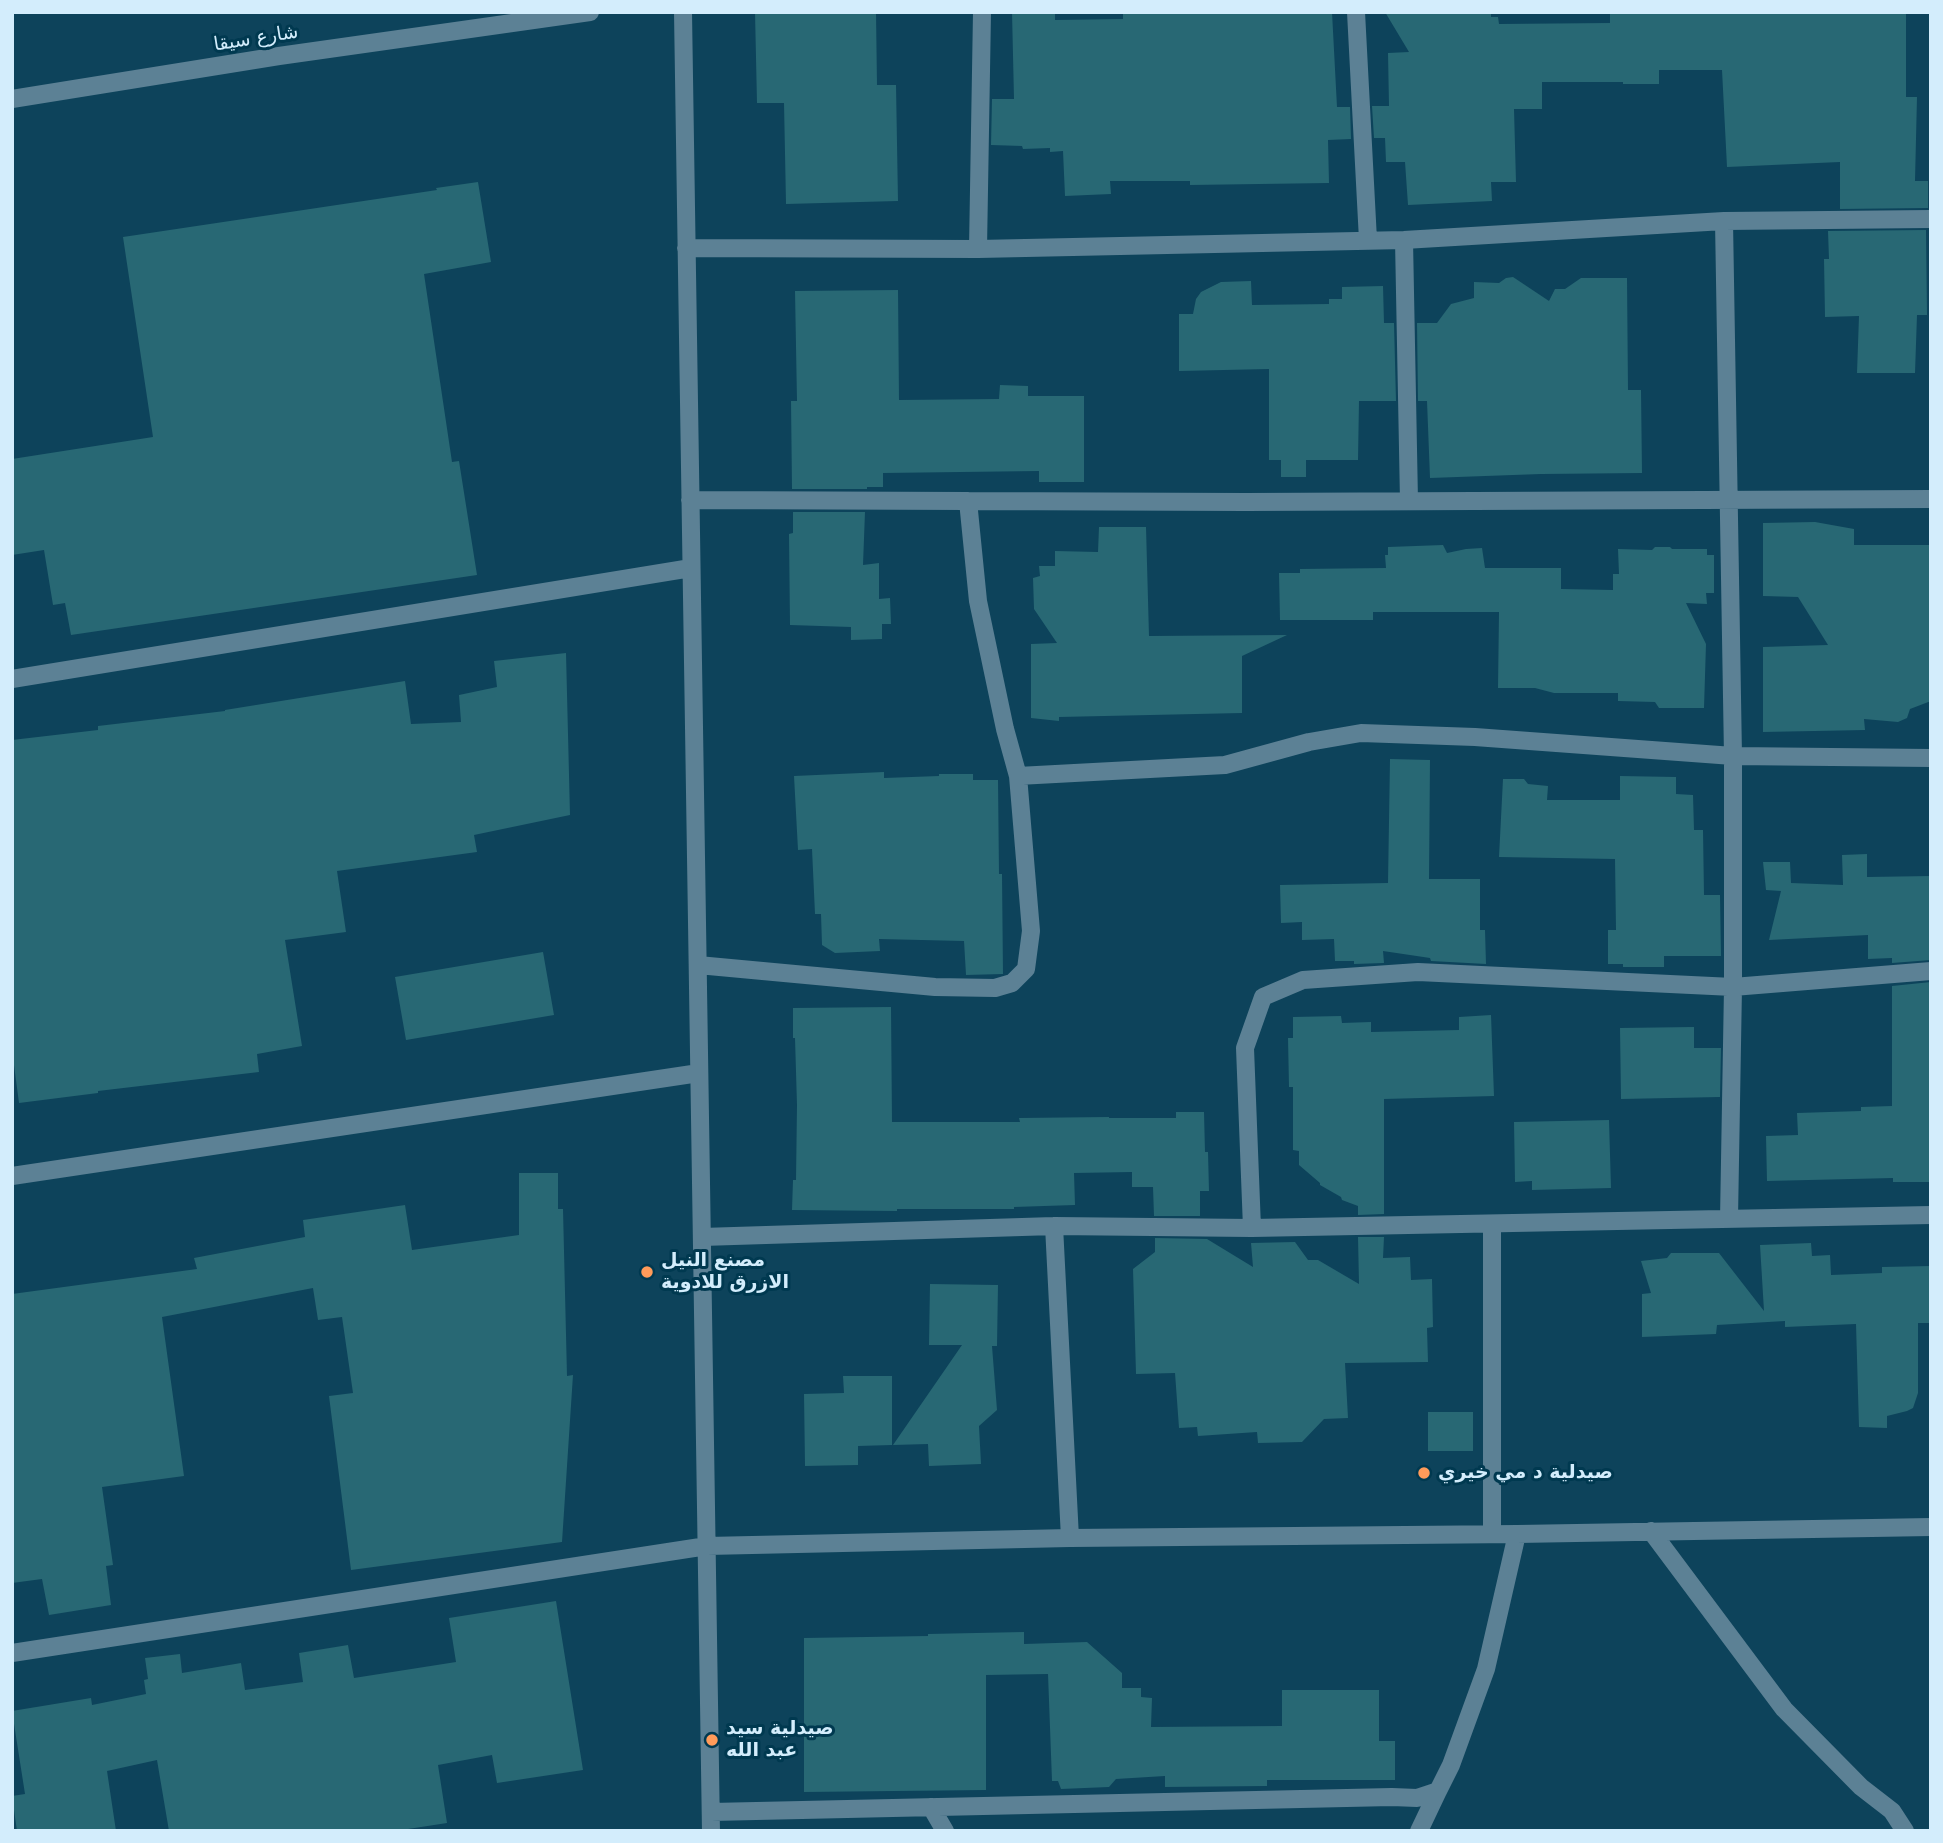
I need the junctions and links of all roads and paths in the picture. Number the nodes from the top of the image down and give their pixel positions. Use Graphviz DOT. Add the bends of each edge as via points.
graph roads {
  1 [pos="590,12"];
  2 [pos="683,12"];
  3 [pos="982,12"];
  4 [pos="1356,12"];
  5 [pos="12,99"];
  6 [pos="1931,219"];
  7 [pos="1724,221"];
  8 [pos="1368,240"];
  9 [pos="1404,240"];
  10 [pos="686,248"];
  11 [pos="978,249"];
  12 [pos="1931,499"];
  13 [pos="690,500"];
  14 [pos="1728,500"];
  15 [pos="968,501"];
  16 [pos="1409,501"];
  17 [pos="691,568"];
  18 [pos="12,679"];
  19 [pos="1732,755"];
  20 [pos="1931,758"];
  21 [pos="1018,776"];
  22 [pos="698,965"];
  23 [pos="1931,971"];
  24 [pos="1733,987"];
  25 [pos="699,1073"];
  26 [pos="12,1176"];
  27 [pos="1931,1215"];
  28 [pos="1729,1219"];
  29 [pos="1492,1224"];
  30 [pos="1054,1226"];
  31 [pos="1252,1228"];
  32 [pos="702,1237"];
  33 [pos="1931,1527"];
  34 [pos="1651,1531"];
  35 [pos="1492,1534"];
  36 [pos="1517,1534"];
  37 [pos="1070,1538"];
  38 [pos="707,1546"];
  39 [pos="12,1653"];
  40 [pos="1438,1791"];
  41 [pos="931,1807"];
  42 [pos="711,1822"];
  43 [pos="945,1831"];
  44 [pos="1419,1831"];
  45 [pos="1905,1831"];
  1 -- 5 [label="street, شارع سيقا"];
  2 -- 10 [label="street"];
  3 -- 11 [label="street"];
  4 -- 8 [label="street"];
  6 -- 7 [label="street"];
  7 -- 9 [label="street"];
  7 -- 14 [label="street"];
  8 -- 9 [label="street"];
  8 -- 11 [label="street"];
  9 -- 16 [label="street"];
  10 -- 11 [label="street"];
  10 -- 13 [label="street"];
  12 -- 14 [label="street"];
  13 -- 15 [label="street"];
  13 -- 17 [label="street"];
  14 -- 16 [label="street"];
  14 -- 19 [label="street"];
  15 -- 16 [label="street"];
  15 -- 21 [label="street" via="978,601"];
  17 -- 18 [label="street"];
  17 -- 22 [label="street"];
  19 -- 20 [label="street"];
  19 -- 21 [label="street" via="1362,733 1225,765"];
  19 -- 24 [label="street"];
  21 -- 22 [label="street" via="1031,931 1026,969 1012,983 995,988 936,987"];
  22 -- 25 [label="street"];
  23 -- 24 [label="street"];
  24 -- 28 [label="street"];
  24 -- 31 [label="street" via="1419,972 1303,980 1263,997 1245,1048"];
  25 -- 26 [label="street"];
  25 -- 32 [label="street"];
  27 -- 28 [label="street"];
  28 -- 29 [label="street"];
  29 -- 31 [label="street"];
  29 -- 35 [label="street"];
  30 -- 31 [label="street"];
  30 -- 32 [label="street"];
  30 -- 37 [label="street"];
  32 -- 38 [label="street"];
  33 -- 34 [label="street"];
  34 -- 36 [label="street"];
  34 -- 45 [label="street" via="1784,1709 1861,1787 1892,1811"];
  35 -- 36 [label="street"];
  35 -- 37 [label="street"];
  36 -- 40 [label="street" via="1486,1669"];
  37 -- 38 [label="street"];
  38 -- 39 [label="street"];
  38 -- 42 [label="street"];
  40 -- 41 [label="street" via="1418,1798"];
  40 -- 44 [label="street"];
  41 -- 42 [label="street"];
  41 -- 43 [label="street"];
}
